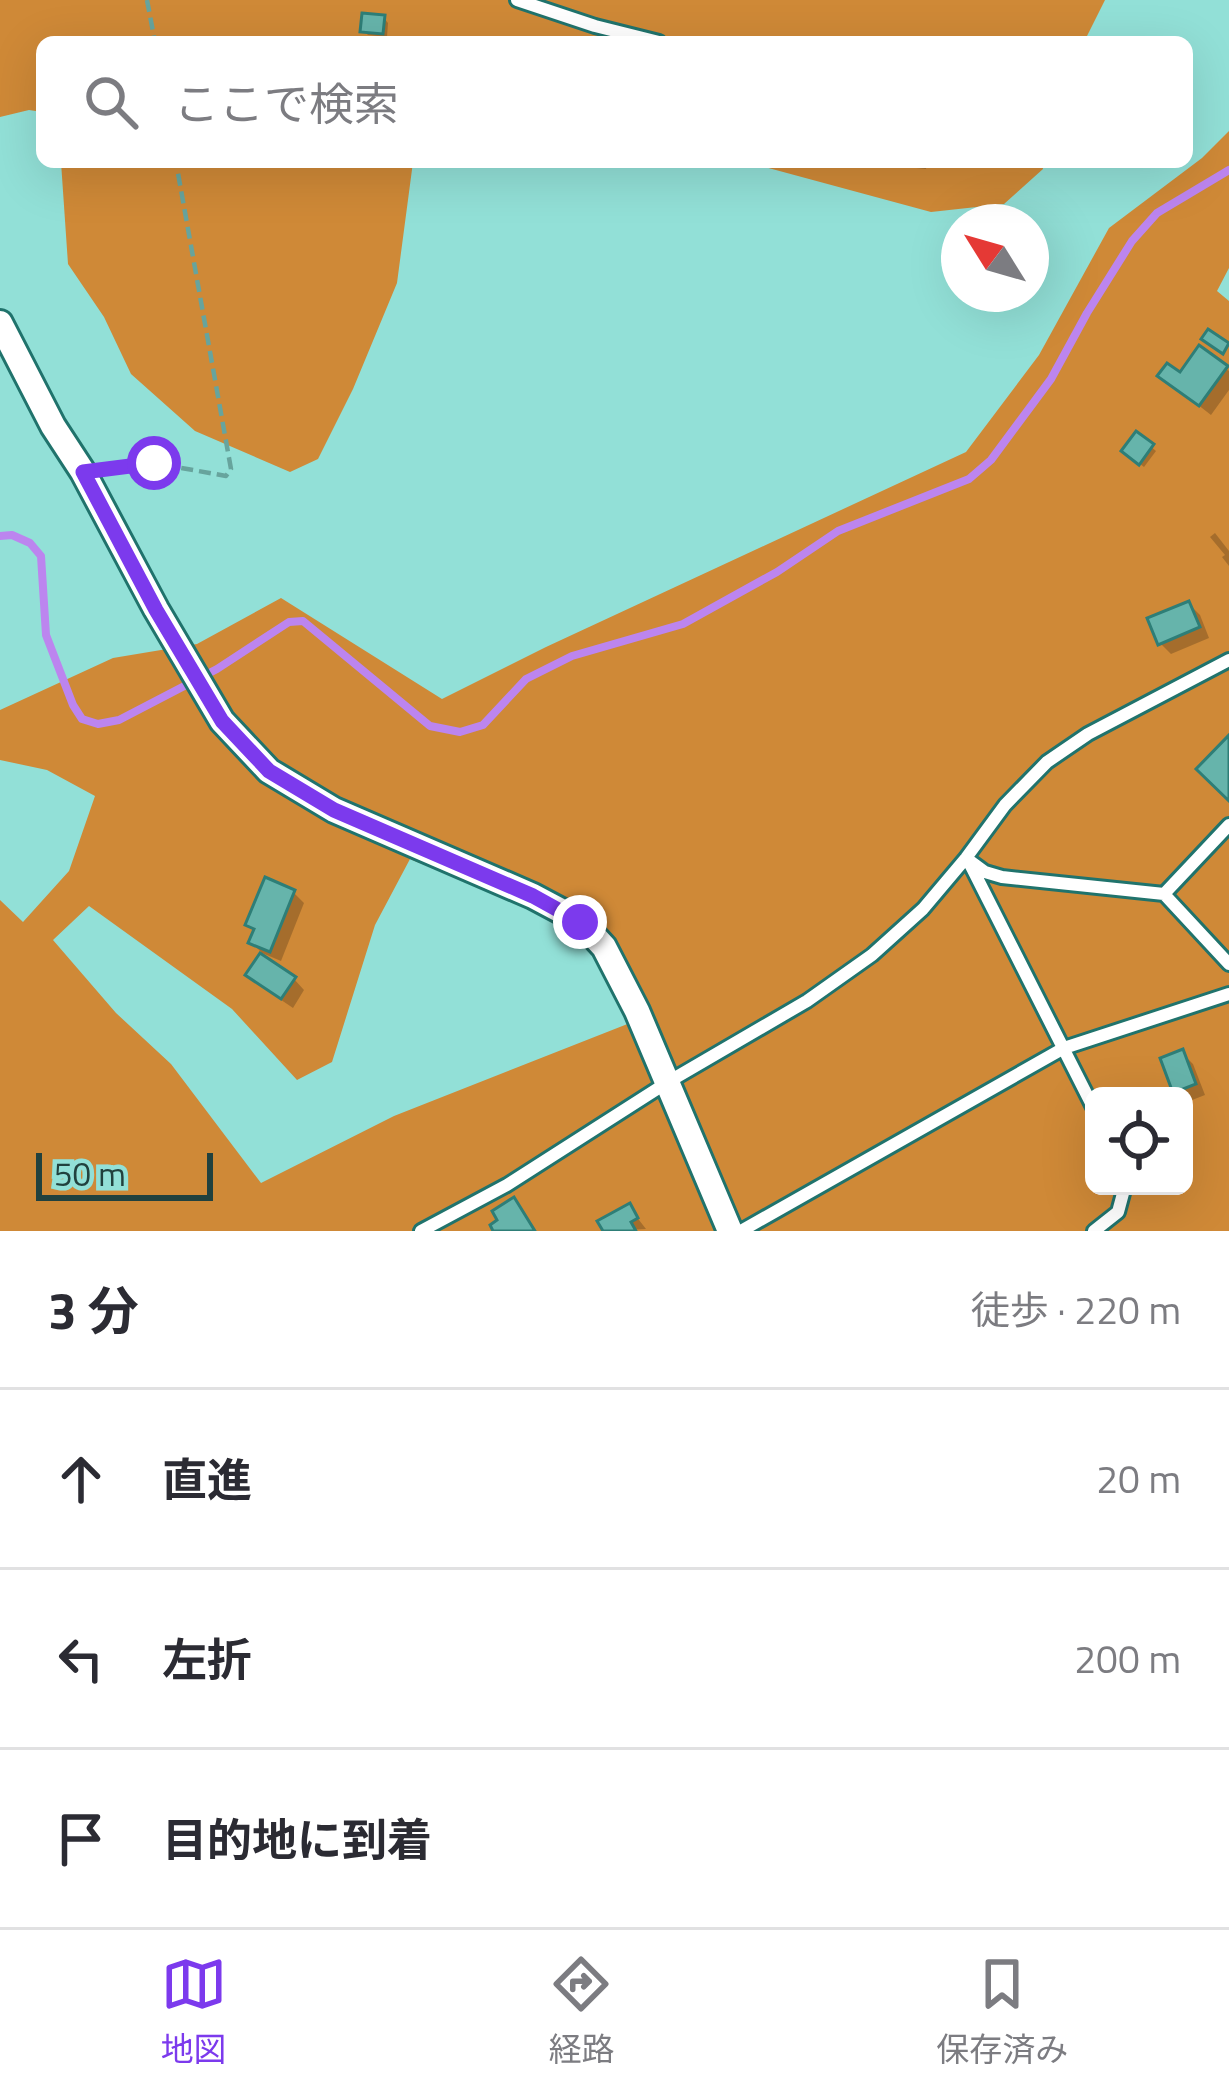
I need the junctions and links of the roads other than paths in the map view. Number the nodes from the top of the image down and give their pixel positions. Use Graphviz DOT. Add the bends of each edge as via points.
graph roads {
  1 [pos="517,0"];
  2 [pos="634,36"];
  3 [pos="0,323"];
  4 [pos="1229,660"];
  5 [pos="1229,825"];
  6 [pos="966,858"];
  7 [pos="1164,894"];
  8 [pos="1229,964"];
  9 [pos="1229,994"];
  10 [pos="1064,1048"];
  11 [pos="668,1082"];
  12 [pos="1085,1091"];
  13 [pos="1123,1195"];
  14 [pos="421,1231"];
  15 [pos="730,1231"];
  16 [pos="741,1231"];
  17 [pos="1094,1231"];
  1 -- 2 [label="lane"];
  3 -- 11 [label="street" via="222,721 269,771 334,810 580,922 604,947"];
  4 -- 6 [label="lane" via="1047,762"];
  5 -- 7 [label="lane"];
  6 -- 7 [label="lane" via="1002,877"];
  6 -- 10 [label="lane"];
  6 -- 11 [label="lane" via="872,955"];
  7 -- 8 [label="lane"];
  9 -- 10 [label="lane"];
  10 -- 12 [label="lane"];
  10 -- 16 [label="lane"];
  11 -- 14 [label="lane"];
  11 -- 15 [label="street"];
  13 -- 17 [label="lane" via="1118,1212"];
}
